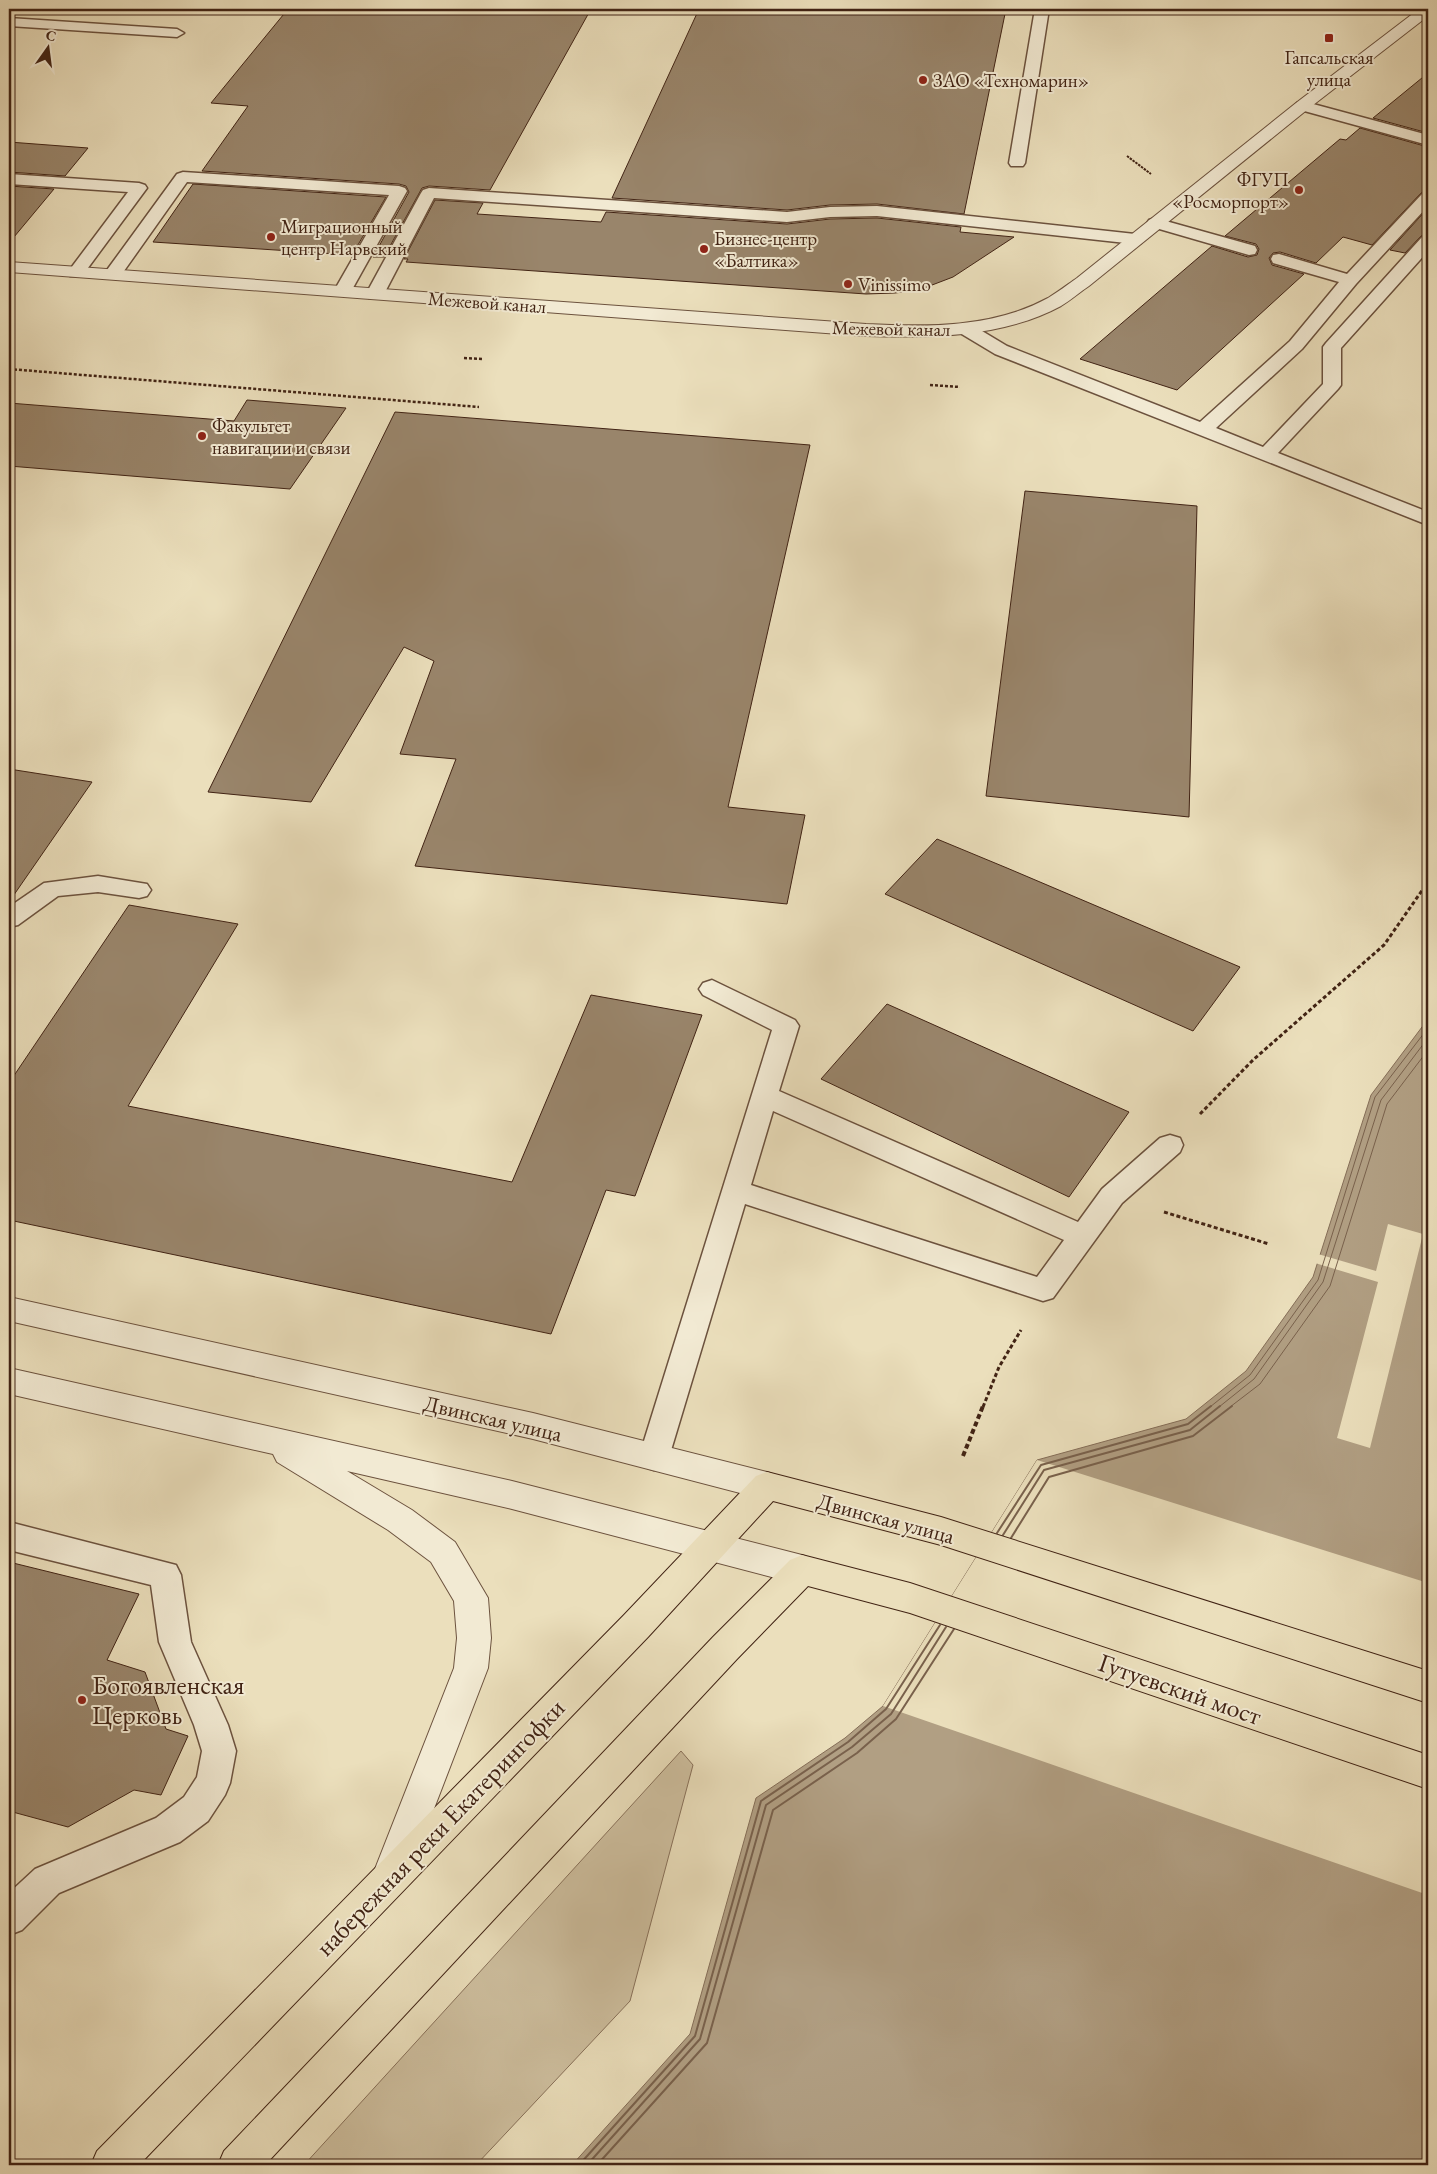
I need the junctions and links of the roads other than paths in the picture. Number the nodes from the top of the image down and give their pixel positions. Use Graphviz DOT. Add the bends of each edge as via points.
graph roads {
  1 [pos="1042,9"];
  2 [pos="1428,9"];
  3 [pos="9,22"];
  4 [pos="177,33"];
  5 [pos="1302,106"];
  6 [pos="1428,140"];
  7 [pos="1017,163"];
  8 [pos="9,178"];
  9 [pos="1428,197"];
  10 [pos="1156,223"];
  11 [pos="1135,239"];
  12 [pos="1428,240"];
  13 [pos="1249,250"];
  14 [pos="1279,259"];
  15 [pos="9,266"];
  16 [pos="76,272"];
  17 [pos="113,274"];
  18 [pos="1350,280"];
  19 [pos="343,292"];
  20 [pos="376,294"];
  21 [pos="966,329"];
  22 [pos="1203,430"];
  23 [pos="1266,455"];
  24 [pos="1428,519"];
  25 [pos="140,890"];
  26 [pos="9,919"];
  27 [pos="712,989"];
  28 [pos="765,1096"];
  29 [pos="1170,1145"];
  30 [pos="736,1191"];
  31 [pos="1083,1236"];
  32 [pos="9,1309"];
  33 [pos="9,1381"];
  34 [pos="268,1440"];
  35 [pos="654,1457"];
  36 [pos="767,1486"];
  37 [pos="9,1536"];
  38 [pos="710,1546"];
  39 [pos="802,1570"];
  40 [pos="1428,1687"];
  41 [pos="1428,1772"];
  42 [pos="388,1880"];
  43 [pos="9,1917"];
  44 [pos="111,2165"];
  45 [pos="238,2165"];
  1 -- 7 [label="lane"];
  2 -- 5 [label="street"];
  3 -- 4 [label="lane"];
  5 -- 6 [label="lane"];
  5 -- 10 [label="street"];
  8 -- 16 [label="lane" via="139,188"];
  9 -- 18 [label="lane"];
  10 -- 11 [label="street"];
  10 -- 13 [label="lane"];
  11 -- 20 [label="lane" via="877,211 787,217 429,194"];
  11 -- 21 [label="street" via="1055,302 1026,314"];
  12 -- 23 [label="lane" via="1332,347 1332,385"];
  14 -- 18 [label="lane"];
  15 -- 16 [label="street, Межевой канал"];
  16 -- 17 [label="street, Межевой канал"];
  17 -- 19 [label="street, Межевой канал"];
  17 -- 19 [label="lane" via="183,177 399,191"];
  18 -- 22 [label="lane" via="1296,344"];
  19 -- 20 [label="street, Межевой канал"];
  20 -- 21 [label="street, Межевой канал" via="866,330"];
  21 -- 22 [label="lane" via="1001,350"];
  22 -- 23 [label="lane"];
  23 -- 24 [label="lane"];
  25 -- 26 [label="lane" via="98,884 52,889"];
  27 -- 28 [label="lane" via="786,1026"];
  28 -- 30 [label="lane"];
  28 -- 31 [label="lane"];
  29 -- 31 [label="lane" via="1112,1196"];
  30 -- 31 [label="lane" via="1044,1290"];
  30 -- 35 [label="lane"];
  32 -- 35 [label="street, Двинская улица" via="533,1426"];
  33 -- 34 [label="street"];
  34 -- 38 [label="street" via="512,1495"];
  34 -- 42 [label="street" via="400,1520 443,1552 472,1598 472,1668"];
  35 -- 36 [label="street, Двинская улица"];
  36 -- 38 [label="main road, набережная реки Екатерингофки"];
  36 -- 40 [label="main road, Двинская улица" via="974,1541"];
  37 -- 43 [label="lane" via="165,1574 175,1642 219,1751 213,1783 196,1809 168,1830 47,1881"];
  38 -- 39 [label="street"];
  38 -- 42 [label="main road, набережная реки Екатерингофки"];
  39 -- 41 [label="main road, Гутуевский мост" via="931,1605"];
  39 -- 45 [label="main road"];
  42 -- 44 [label="main road, набережная реки Екатерингофки"];
}
